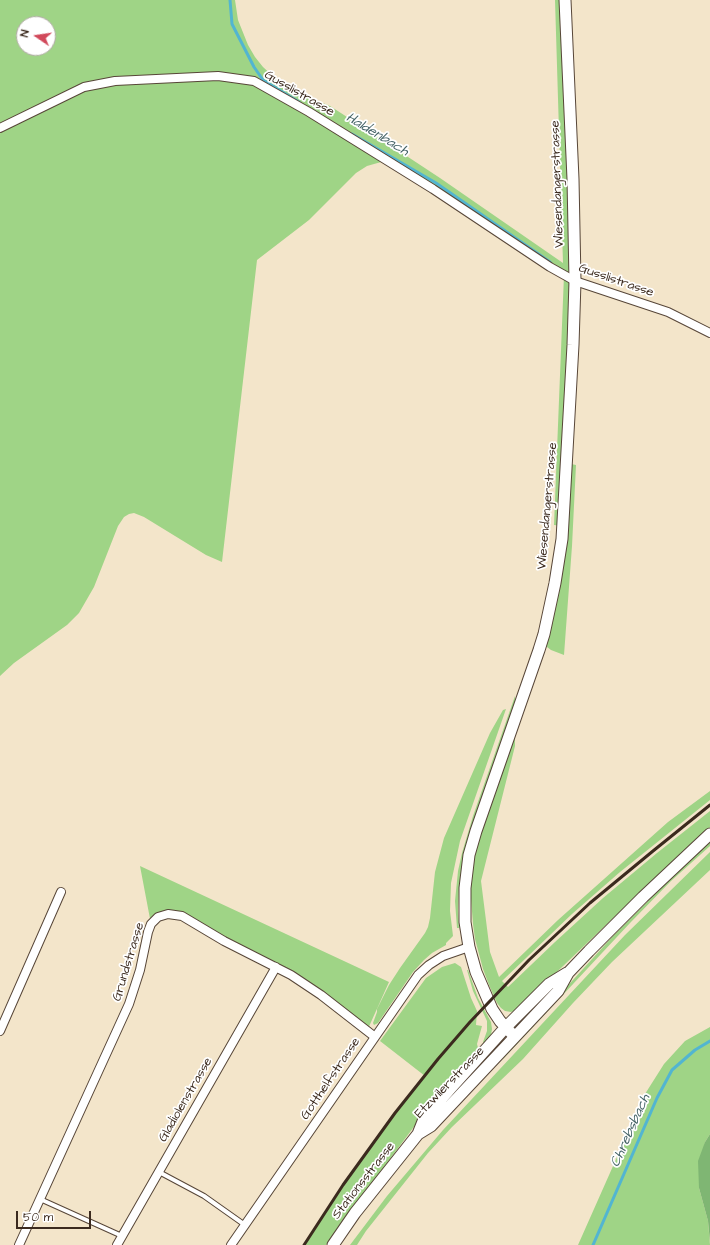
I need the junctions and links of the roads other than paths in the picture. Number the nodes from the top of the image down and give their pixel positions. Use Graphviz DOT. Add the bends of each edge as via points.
graph roads {
  1 [pos="564,0"];
  2 [pos="0,128"];
  3 [pos="575,281"];
  4 [pos="710,333"];
  5 [pos="710,834"];
  6 [pos="61,892"];
  7 [pos="469,947"];
  8 [pos="276,967"];
  9 [pos="568,973"];
  10 [pos="506,1027"];
  11 [pos="0,1031"];
  12 [pos="514,1036"];
  13 [pos="375,1037"];
  14 [pos="418,1134"];
  15 [pos="159,1172"];
  16 [pos="40,1199"];
  17 [pos="245,1225"];
  18 [pos="122,1236"];
  19 [pos="18,1245"];
  20 [pos="117,1245"];
  21 [pos="232,1245"];
  22 [pos="333,1245"];
  1 -- 3 [label="main road, Wiesendangerstrasse"];
  2 -- 3 [label="street, Gusslistrasse" via="84,87 115,81 218,76 254,81 433,189"];
  3 -- 4 [label="street, Gusslistrasse" via="668,312"];
  3 -- 7 [label="main road, Wiesendangerstrasse" via="567,464 558,566 539,650 470,850 464,900"];
  5 -- 9 [label="main road, Etzwilerstrasse"];
  6 -- 11 [label="street"];
  7 -- 10 [label="main road, Wiesendangerstrasse" via="483,992 495,1014"];
  7 -- 13 [label="street, Gotthelfstrasse" via="442,956 425,968"];
  8 -- 13 [label="street, Grundstrasse" via="318,992"];
  8 -- 15 [label="street, Gladiolenstrasse"];
  8 -- 16 [label="street, Grundstrasse" via="182,916 168,914 154,920 148,932 129,1004"];
  9 -- 10 [label="main road, Etzwilerstrasse" via="549,984"];
  9 -- 12 [label="main road, Etzwilerstrasse" via="558,991"];
  10 -- 12 [label="main road, Wiesendangerstrasse"];
  10 -- 14 [label="main road, Etzwilerstrasse" via="424,1119"];
  12 -- 14 [label="main road, Etzwilerstrasse" via="431,1126"];
  13 -- 17 [label="street, Gotthelfstrasse"];
  14 -- 22 [label="main road, Stationsstrasse"];
  15 -- 17 [label="lane" via="199,1193"];
  15 -- 18 [label="street, Gladiolenstrasse"];
  16 -- 18 [label="lane"];
  16 -- 19 [label="street, Grundstrasse"];
  17 -- 21 [label="street, Gotthelfstrasse"];
  18 -- 20 [label="street, Gladiolenstrasse"];
}
